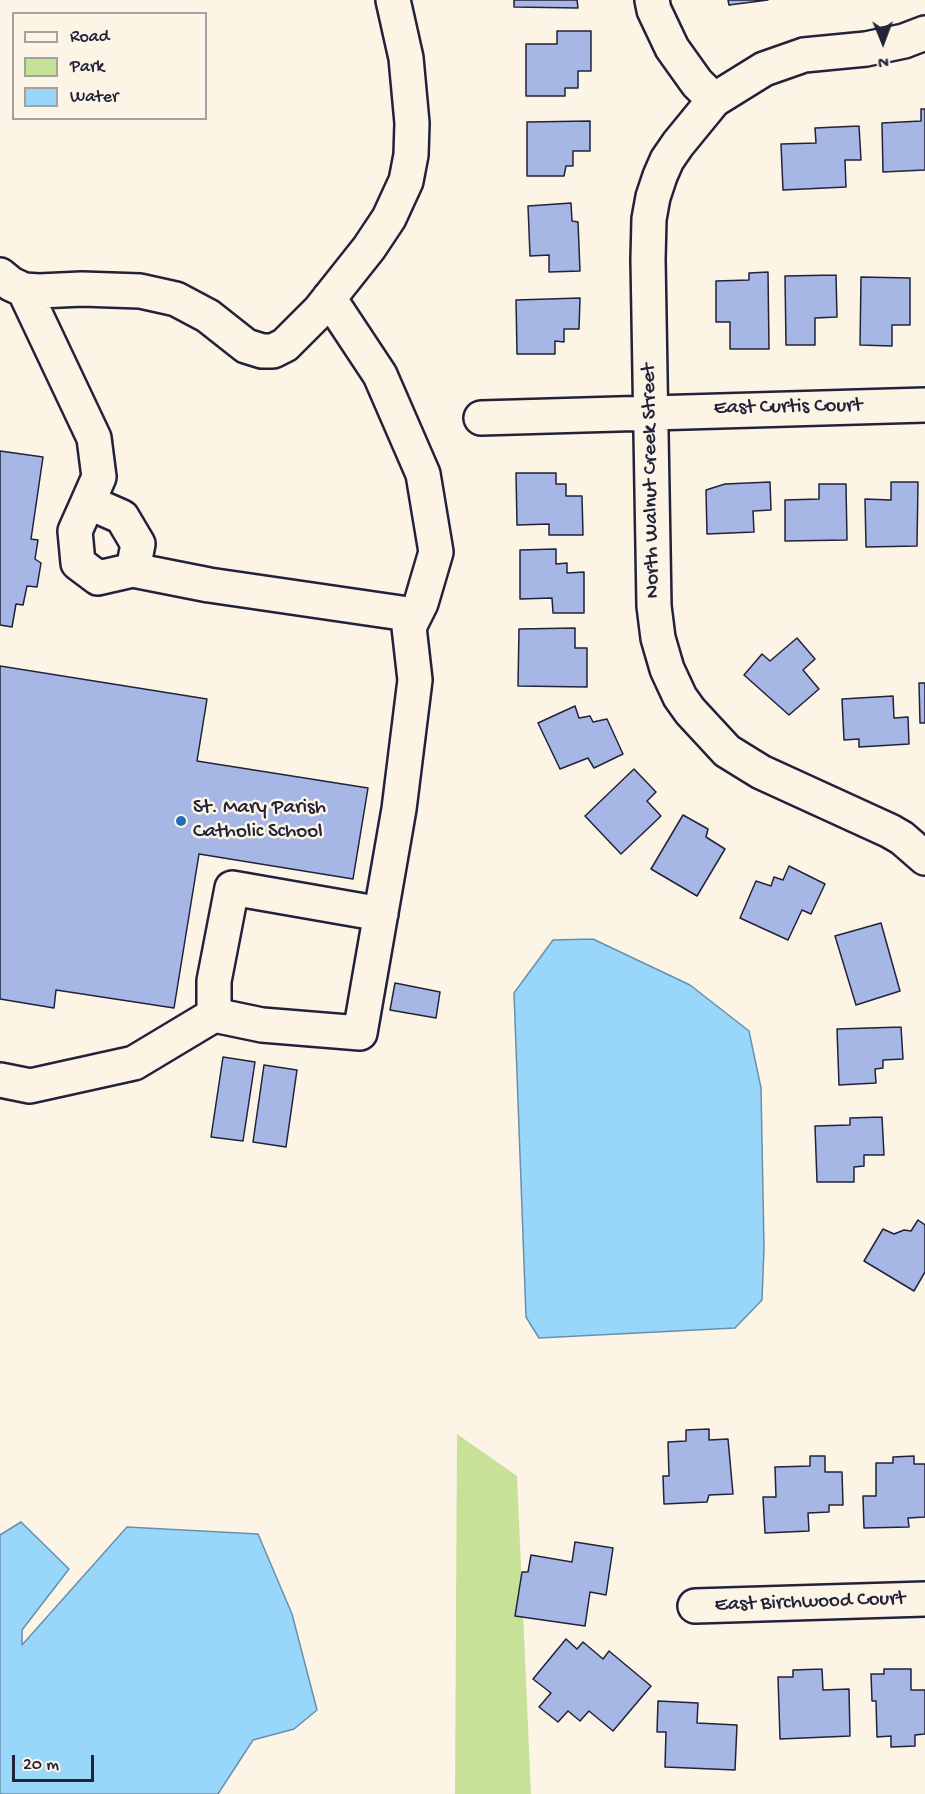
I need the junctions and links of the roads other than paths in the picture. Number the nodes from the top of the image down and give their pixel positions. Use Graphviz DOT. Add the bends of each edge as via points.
graph roads {
  1 [pos="393,0"];
  2 [pos="652,0"];
  3 [pos="925,33"];
  4 [pos="714,100"];
  5 [pos="12,283"];
  6 [pos="329,298"];
  7 [pos="925,405"];
  8 [pos="650,411"];
  9 [pos="481,418"];
  10 [pos="88,502"];
  11 [pos="133,570"];
  12 [pos="415,615"];
  13 [pos="924,855"];
  14 [pos="381,914"];
  15 [pos="214,1015"];
  16 [pos="0,1080"];
  17 [pos="925,1599"];
  18 [pos="695,1606"];
  1 -- 6 [label="street" via="406,58 412,123 406,181 389,218"];
  2 -- 4 [label="street" via="672,48"];
  3 -- 4 [label="street" via="866,49 796,58 764,69"];
  4 -- 8 [label="street, North Walnut Creek Street" via="667,160 653,197 648,259"];
  5 -- 6 [label="street" via="140,291 176,299 208,316 246,346 262,351 285,345"];
  5 -- 10 [label="street" via="93,438 99,477"];
  6 -- 12 [label="street" via="380,375 423,474 436,552"];
  7 -- 8 [label="street, East Curtis Court"];
  8 -- 9 [label="street, East Curtis Court"];
  8 -- 13 [label="street, North Walnut Creek Street" via="654,606 658,638 680,697 727,751 761,772 890,831"];
  10 -- 11 [label="street" via="122,517 138,544"];
  10 -- 11 [label="street" via="75,531 78,563 98,578"];
  11 -- 12 [label="street"];
  12 -- 14 [label="street" via="409,627 415,680"];
  14 -- 15 [label="street" via="360,1032 262,1025"];
  14 -- 15 [label="street" via="232,888 214,981"];
  15 -- 16 [label="street" via="134,1063 30,1086"];
  17 -- 18 [label="street, East Birchwood Court"];
}
